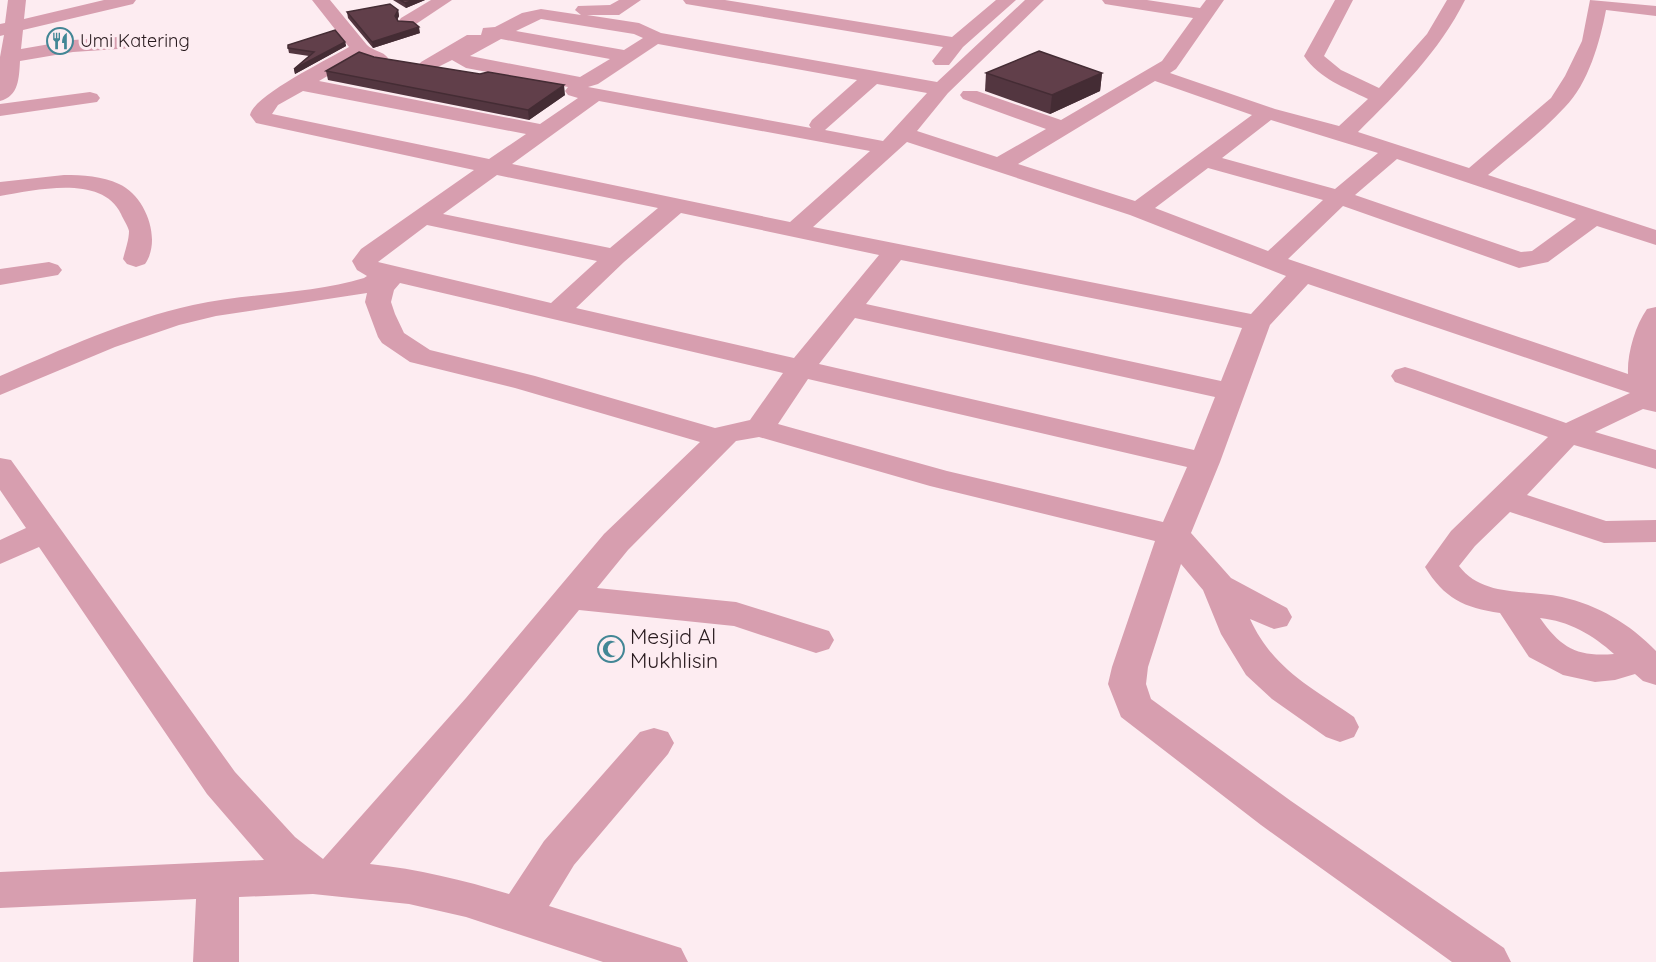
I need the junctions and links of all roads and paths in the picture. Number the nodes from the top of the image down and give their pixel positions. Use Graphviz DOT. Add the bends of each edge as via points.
graph roads {
  1 [pos="17,0"];
  2 [pos="127,0"];
  3 [pos="321,0"];
  4 [pos="443,0"];
  5 [pos="632,0"];
  6 [pos="692,0"];
  7 [pos="801,0"];
  8 [pos="1007,0"];
  9 [pos="1035,0"];
  10 [pos="1111,0"];
  11 [pos="1344,0"];
  12 [pos="1456,0"];
  13 [pos="538,1"];
  14 [pos="1599,2"];
  15 [pos="1210,7"];
  16 [pos="1656,11"];
  17 [pos="781,15"];
  18 [pos="407,22"];
  19 [pos="6,28"];
  20 [pos="493,32"];
  21 [pos="655,38"];
  22 [pos="133,42"];
  23 [pos="956,44"];
  24 [pos="360,49"];
  25 [pos="628,56"];
  26 [pos="10,57"];
  27 [pos="428,66"];
  28 [pos="1161,69"];
  29 [pos="871,78"];
  30 [pos="300,84"];
  31 [pos="593,87"];
  32 [pos="943,88"];
  33 [pos="3,90"];
  34 [pos="970,95"];
  35 [pos="1381,97"];
  36 [pos="90,98"];
  37 [pos="0,110"];
  38 [pos="1268,112"];
  39 [pos="820,125"];
  40 [pos="1063,128"];
  41 [pos="544,131"];
  42 [pos="1343,134"];
  43 [pos="895,141"];
  44 [pos="1393,151"];
  45 [pos="1203,160"];
  46 [pos="1000,165"];
  47 [pos="494,166"];
  48 [pos="1472,177"];
  49 [pos="0,189"];
  50 [pos="1339,197"];
  51 [pos="676,205"];
  52 [pos="1138,210"];
  53 [pos="425,216"];
  54 [pos="1593,218"];
  55 [pos="795,230"];
  56 [pos="1656,238"];
  57 [pos="895,251"];
  58 [pos="615,257"];
  59 [pos="136,259"];
  60 [pos="1271,262"];
  61 [pos="49,270"];
  62 [pos="391,274"];
  63 [pos="1304,274"];
  64 [pos="0,277"];
  65 [pos="850,309"];
  66 [pos="556,313"];
  67 [pos="1656,315"];
  68 [pos="1257,322"];
  69 [pos="800,369"];
  70 [pos="1405,376"];
  71 [pos="0,386"];
  72 [pos="1232,392"];
  73 [pos="1649,397"];
  74 [pos="760,428"];
  75 [pos="1568,434"];
  76 [pos="721,440"];
  77 [pos="1656,460"];
  78 [pos="1204,462"];
  79 [pos="0,466"];
  80 [pos="1505,499"];
  81 [pos="46,531"];
  82 [pos="1656,531"];
  83 [pos="1174,535"];
  84 [pos="0,553"];
  85 [pos="1219,586"];
  86 [pos="570,597"];
  87 [pos="1512,604"];
  88 [pos="1274,617"];
  89 [pos="816,639"];
  90 [pos="1649,666"];
  91 [pos="1340,727"];
  92 [pos="654,743"];
  93 [pos="323,877"];
  94 [pos="218,880"];
  95 [pos="0,890"];
  96 [pos="519,916"];
  97 [pos="216,962"];
  98 [pos="665,962"];
  99 [pos="1488,962"];
  1 -- 19 [label="street"];
  2 -- 19 [label="street"];
  3 -- 24 [label="street"];
  4 -- 18 [label="street"];
  5 -- 13 [label="street" via="604,12"];
  6 -- 17 [label="street"];
  7 -- 17 [label="street"];
  8 -- 23 [label="street"];
  9 -- 32 [label="street"];
  10 -- 15 [label="street"];
  11 -- 35 [label="street" via="1314,56 1326,70"];
  12 -- 35 [label="street" via="1448,19 1431,41"];
  13 -- 20 [label="street"];
  14 -- 16 [label="street"];
  14 -- 48 [label="street" via="1591,41 1559,102"];
  15 -- 28 [label="street"];
  17 -- 23 [label="street"];
  19 -- 26 [label="street"];
  20 -- 21 [label="street" via="533,15 548,14 639,29"];
  20 -- 25 [label="street"];
  20 -- 27 [label="street"];
  20 -- 31 [label="street" via="459,57 466,62"];
  21 -- 25 [label="street"];
  21 -- 29 [label="street"];
  22 -- 26 [label="street" via="73,46"];
  23 -- 32 [label="street" via="933,76"];
  24 -- 27 [label="street" via="376,57"];
  24 -- 30 [label="street"];
  25 -- 31 [label="street"];
  26 -- 33 [label="street"];
  27 -- 31 [label="street"];
  28 -- 38 [label="street" via="1210,92"];
  28 -- 40 [label="street"];
  29 -- 32 [label="street"];
  29 -- 39 [label="street"];
  30 -- 41 [label="street"];
  30 -- 47 [label="street" via="262,109 263,119"];
  31 -- 39 [label="street"];
  31 -- 41 [label="street"];
  31 -- 43 [label="street"];
  32 -- 43 [label="street"];
  34 -- 40 [label="street"];
  35 -- 42 [label="street"];
  36 -- 37 [label="street"];
  38 -- 42 [label="street"];
  38 -- 45 [label="street"];
  39 -- 43 [label="street"];
  40 -- 46 [label="street"];
  41 -- 47 [label="street"];
  42 -- 44 [label="street"];
  43 -- 46 [label="street"];
  43 -- 55 [label="street"];
  44 -- 48 [label="street"];
  44 -- 50 [label="street"];
  45 -- 50 [label="street"];
  45 -- 52 [label="street"];
  46 -- 52 [label="street"];
  47 -- 51 [label="street"];
  47 -- 53 [label="street"];
  48 -- 54 [label="street"];
  49 -- 59 [label="street" via="67,181 105,187 122,195 141,230"];
  50 -- 54 [label="street" via="1524,261 1539,257"];
  50 -- 60 [label="street"];
  51 -- 55 [label="street"];
  51 -- 58 [label="street"];
  52 -- 60 [label="street"];
  53 -- 58 [label="street"];
  53 -- 62 [label="street" via="367,258 366,265 371,269"];
  54 -- 56 [label="street"];
  55 -- 57 [label="street"];
  57 -- 65 [label="street"];
  57 -- 68 [label="street"];
  58 -- 66 [label="street"];
  60 -- 63 [label="street"];
  61 -- 64 [label="street"];
  62 -- 66 [label="street"];
  62 -- 71 [label="street" via="358,288 168,319"];
  62 -- 76 [label="street" via="378,302 382,314 392,337 420,356 525,382"];
  63 -- 68 [label="street"];
  63 -- 73 [label="street"];
  65 -- 69 [label="street"];
  65 -- 72 [label="street"];
  66 -- 69 [label="street"];
  67 -- 73 [label="street" via="1641,366"];
  68 -- 72 [label="street"];
  69 -- 74 [label="street"];
  69 -- 78 [label="street"];
  70 -- 75 [label="street"];
  72 -- 78 [label="street"];
  73 -- 75 [label="street"];
  74 -- 76 [label="street" via="727,433"];
  74 -- 83 [label="street" via="941,479"];
  75 -- 77 [label="street"];
  75 -- 80 [label="street"];
  76 -- 86 [label="street" via="616,542"];
  78 -- 83 [label="street"];
  79 -- 81 [label="street"];
  80 -- 82 [label="street" via="1604,532"];
  80 -- 87 [label="street" via="1447,557 1442,567 1454,584 1475,595"];
  81 -- 84 [label="street"];
  81 -- 93 [label="street" via="221,783 280,849"];
  83 -- 85 [label="street"];
  83 -- 99 [label="street" via="1130,667 1127,684 1134,707 1276,813"];
  85 -- 88 [label="street"];
  85 -- 91 [label="street" via="1257,663"];
  86 -- 89 [label="street" via="736,614"];
  86 -- 93 [label="street" via="479,708"];
  87 -- 90 [label="street" via="1562,609 1592,621 1613,631"];
  87 -- 90 [label="street" via="1542,648 1576,666"];
  92 -- 96 [label="street" via="559,853"];
  93 -- 94 [label="street"];
  93 -- 96 [label="street" via="409,886"];
  94 -- 95 [label="street"];
  94 -- 97 [label="street"];
  96 -- 98 [label="street"];
}
